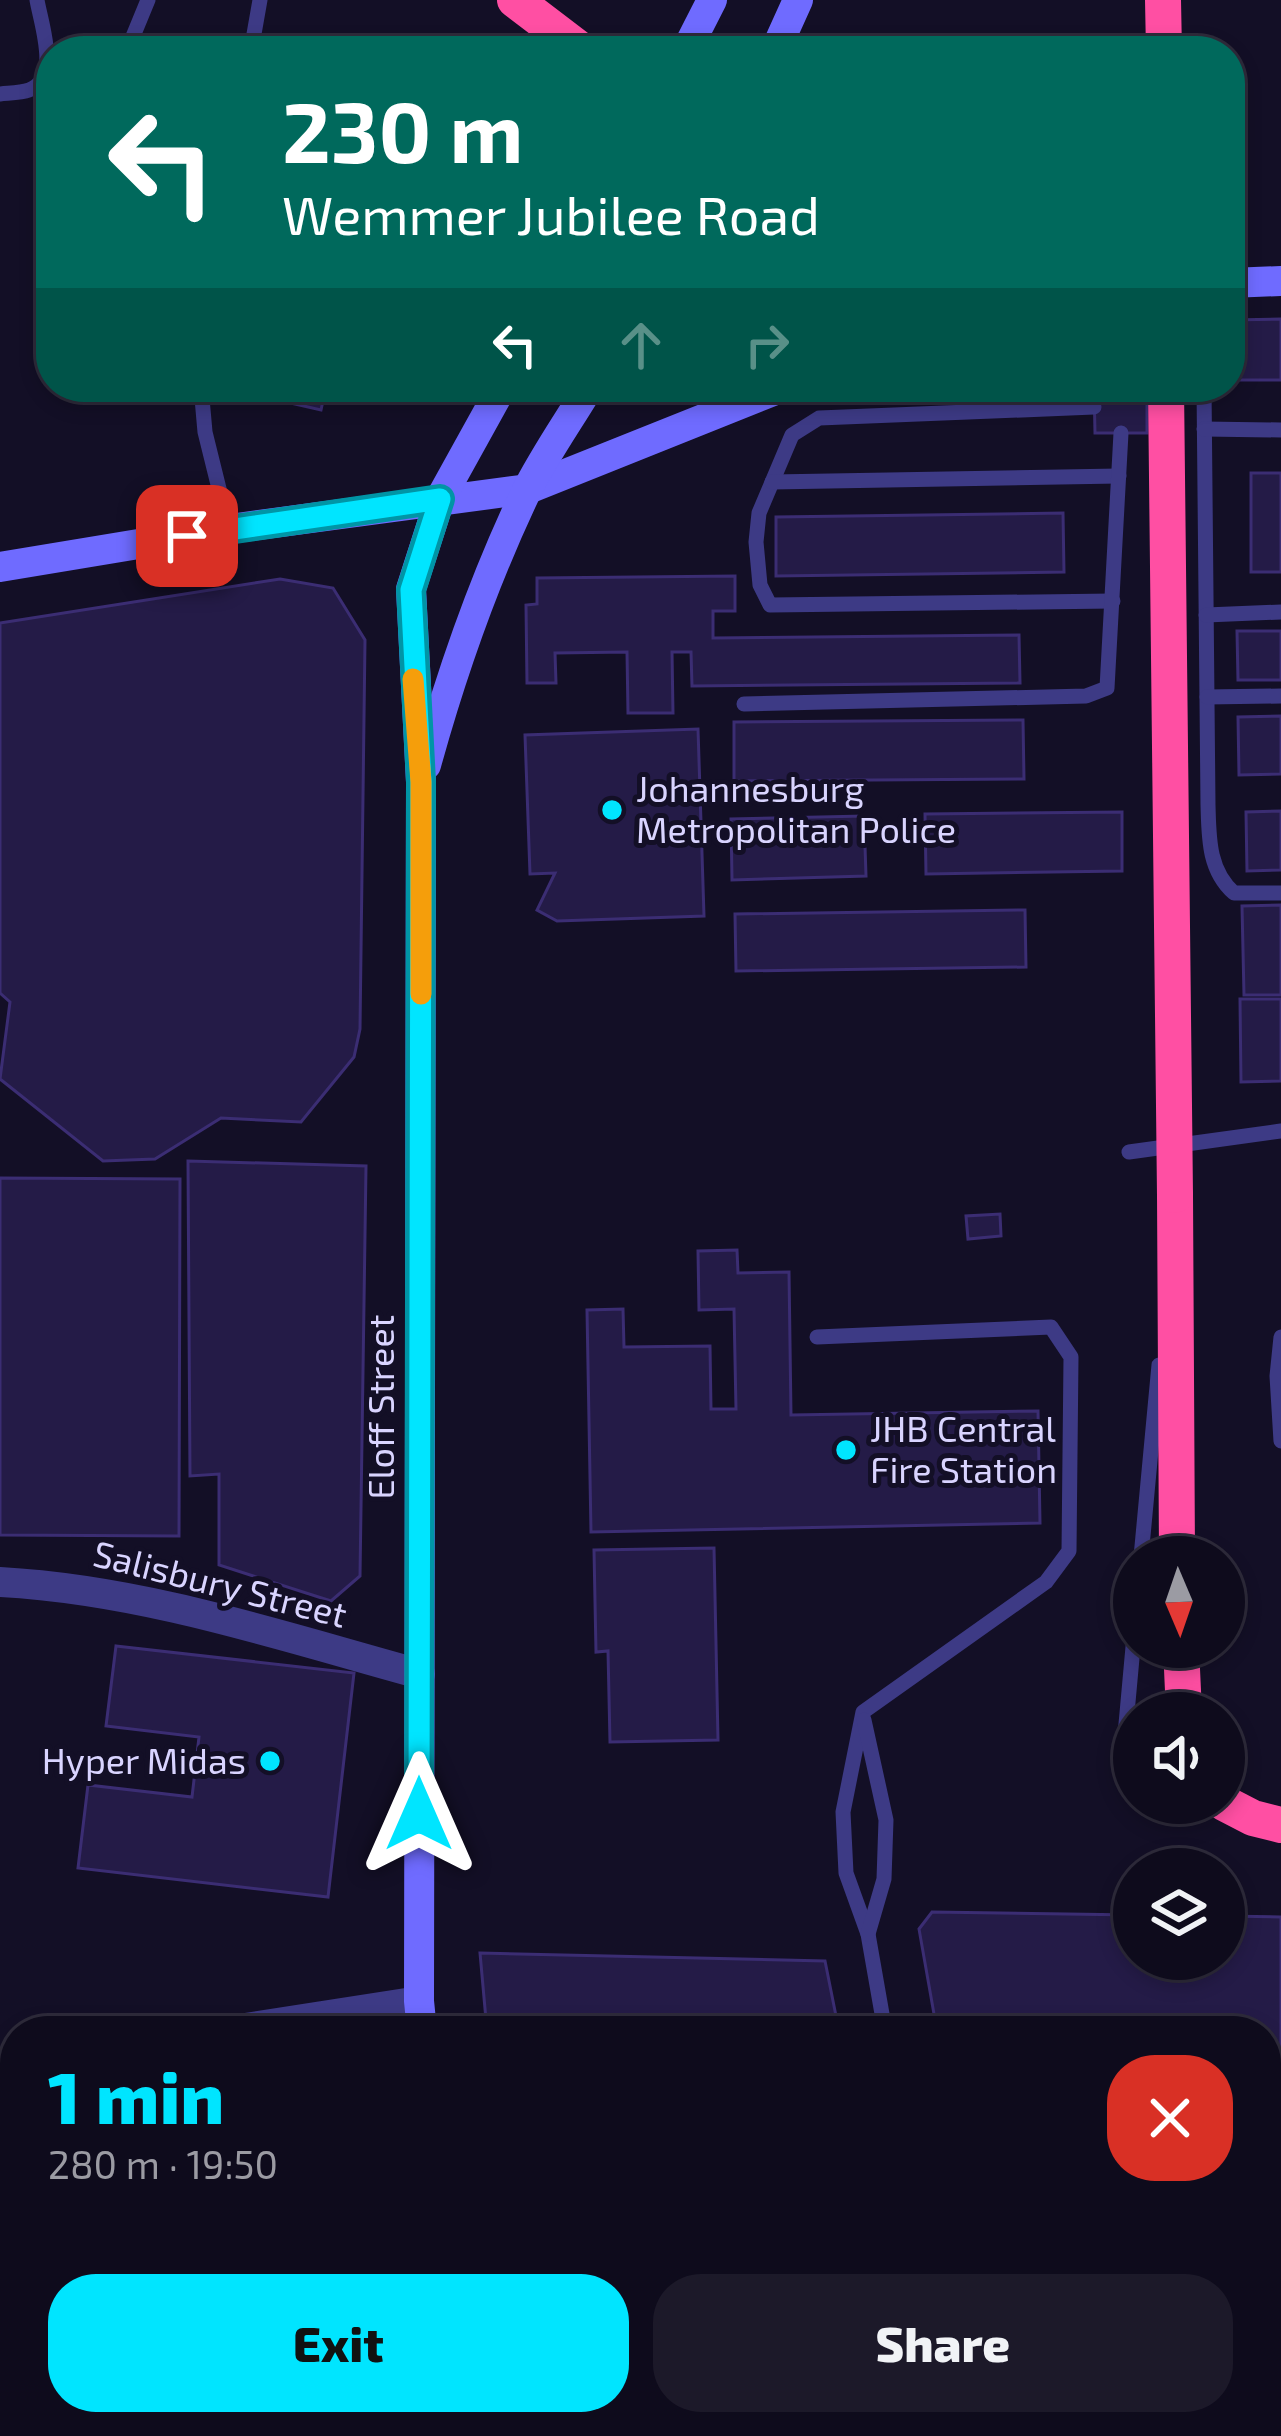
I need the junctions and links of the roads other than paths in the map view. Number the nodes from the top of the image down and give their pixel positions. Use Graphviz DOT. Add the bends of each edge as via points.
graph roads {
  1 [pos="37,0"];
  2 [pos="148,0"];
  3 [pos="260,0"];
  4 [pos="515,0"];
  5 [pos="712,0"];
  6 [pos="798,0"];
  7 [pos="1163,0"];
  8 [pos="43,36"];
  9 [pos="133,36"];
  10 [pos="254,36"];
  11 [pos="562,36"];
  12 [pos="694,36"];
  13 [pos="782,36"];
  14 [pos="1164,36"];
  15 [pos="36,86"];
  16 [pos="0,94"];
  17 [pos="1281,280"];
  18 [pos="1245,282"];
  19 [pos="202,402"];
  20 [pos="494,402"];
  21 [pos="580,402"];
  22 [pos="746,402"];
  23 [pos="1166,402"];
  24 [pos="1204,402"];
  25 [pos="1094,407"];
  26 [pos="1204,429"];
  27 [pos="1281,430"];
  28 [pos="1121,433"];
  29 [pos="1119,476"];
  30 [pos="772,482"];
  31 [pos="528,489"];
  32 [pos="440,499"];
  33 [pos="230,529"];
  34 [pos="0,567"];
  35 [pos="1113,601"];
  36 [pos="1281,612"];
  37 [pos="1206,615"];
  38 [pos="1281,696"];
  39 [pos="1207,697"];
  40 [pos="744,704"];
  41 [pos="421,782"];
  42 [pos="1281,893"];
  43 [pos="1281,1131"];
  44 [pos="1129,1152"];
  45 [pos="1175,1195"];
  46 [pos="817,1337"];
  47 [pos="1281,1337"];
  48 [pos="1280,1403"];
  49 [pos="1281,1441"];
  50 [pos="1144,1536"];
  51 [pos="1178,1536"];
  52 [pos="0,1582"];
  53 [pos="420,1674"];
  54 [pos="863,1712"];
  55 [pos="1245,1814"];
  56 [pos="1281,1825"];
  57 [pos="868,1934"];
  58 [pos="420,2016"];
  59 [pos="882,2016"];
  1 -- 8 [label="lane"];
  2 -- 9 [label="lane"];
  3 -- 10 [label="lane"];
  4 -- 11 [label="highway"];
  5 -- 12 [label="street"];
  6 -- 13 [label="street"];
  7 -- 14 [label="highway"];
  15 -- 16 [label="lane"];
  17 -- 18 [label="street"];
  19 -- 33 [label="lane"];
  20 -- 32 [label="street, Eloff Street"];
  21 -- 31 [label="street, Eloff Street"];
  22 -- 31 [label="street"];
  23 -- 45 [label="highway, bridge"];
  24 -- 26 [label="lane"];
  25 -- 30 [label="lane" via="819,418 791,435"];
  26 -- 27 [label="lane"];
  26 -- 37 [label="lane"];
  28 -- 29 [label="lane"];
  29 -- 30 [label="lane"];
  29 -- 35 [label="lane"];
  30 -- 35 [label="lane" via="756,542 770,605"];
  31 -- 32 [label="street"];
  31 -- 41 [label="street, Eloff Street" via="451,678"];
  32 -- 33 [label="street"];
  32 -- 41 [label="street, Eloff Street" via="411,590"];
  33 -- 34 [label="street"];
  35 -- 40 [label="lane" via="1109,683 1086,696"];
  36 -- 37 [label="lane"];
  37 -- 39 [label="lane"];
  38 -- 39 [label="lane"];
  39 -- 42 [label="lane" via="1213,862 1234,893"];
  41 -- 53 [label="street, Eloff Street"];
  43 -- 44 [label="lane"];
  45 -- 50 [label="lane"];
  45 -- 51 [label="highway"];
  46 -- 54 [label="lane" via="1051,1328 1071,1358 1069,1551 1046,1582"];
  47 -- 48 [label="lane"];
  48 -- 49 [label="lane"];
  52 -- 53 [label="street, Salisbury Street" via="155,1601"];
  53 -- 58 [label="street, Eloff Street"];
  54 -- 57 [label="lane" via="886,1820 884,1879"];
  54 -- 57 [label="lane" via="843,1812 846,1873"];
  55 -- 56 [label="highway"];
  57 -- 59 [label="lane"];
}
